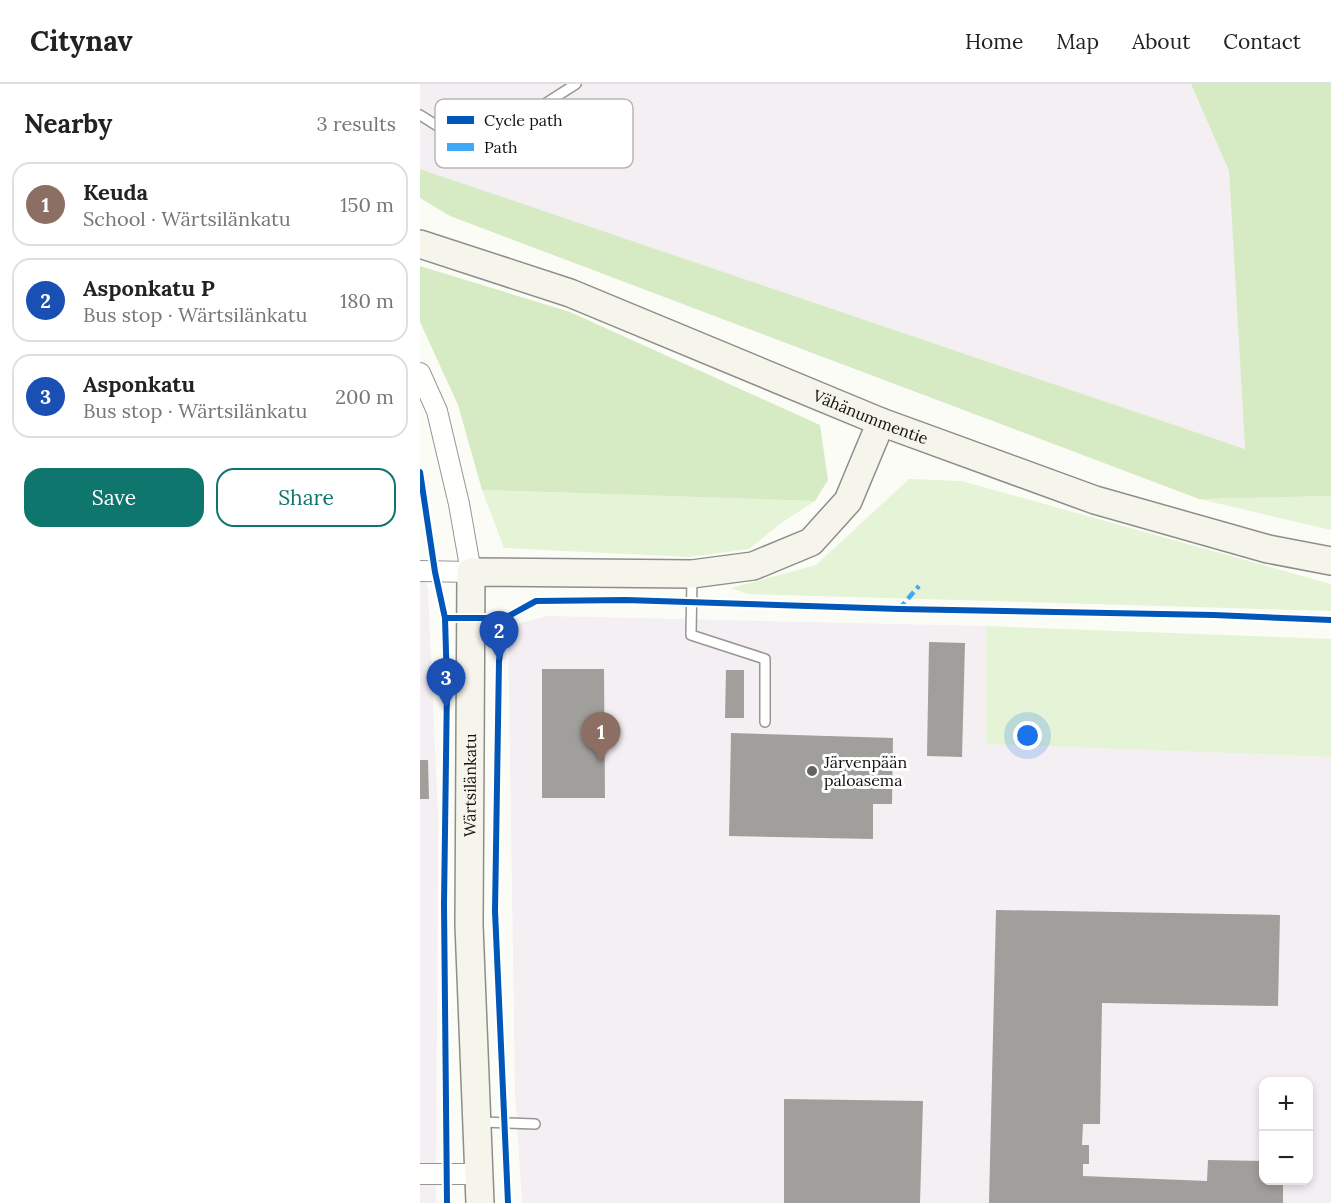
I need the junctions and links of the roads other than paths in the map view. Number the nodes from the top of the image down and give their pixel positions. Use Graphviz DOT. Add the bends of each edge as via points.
graph roads {
  1 [pos="576,84"];
  2 [pos="552,99"];
  3 [pos="420,115"];
  4 [pos="435,124"];
  5 [pos="420,244"];
  6 [pos="420,374"];
  7 [pos="881,422"];
  8 [pos="1331,561"];
  9 [pos="420,571"];
  10 [pos="471,572"];
  11 [pos="692,574"];
  12 [pos="765,723"];
  13 [pos="478,1122"];
  14 [pos="535,1124"];
  15 [pos="420,1174"];
  16 [pos="480,1174"];
  17 [pos="480,1203"];
  1 -- 2 [label="lane"];
  3 -- 4 [label="lane"];
  5 -- 7 [label="street, Vähänummentie" via="570,293"];
  6 -- 10 [label="street, Wärtsilänkatu" via="437,411"];
  7 -- 8 [label="street, Vähänummentie" via="1095,500 1268,549"];
  7 -- 11 [label="street" via="848,501 811,542 753,566"];
  9 -- 10 [label="street"];
  10 -- 11 [label="street"];
  10 -- 13 [label="street, Wärtsilänkatu" via="469,925"];
  11 -- 12 [label="lane" via="691,635 765,659"];
  13 -- 14 [label="lane"];
  13 -- 16 [label="street, Wärtsilänkatu"];
  15 -- 16 [label="street"];
  16 -- 17 [label="street, Wärtsilänkatu"];
}
